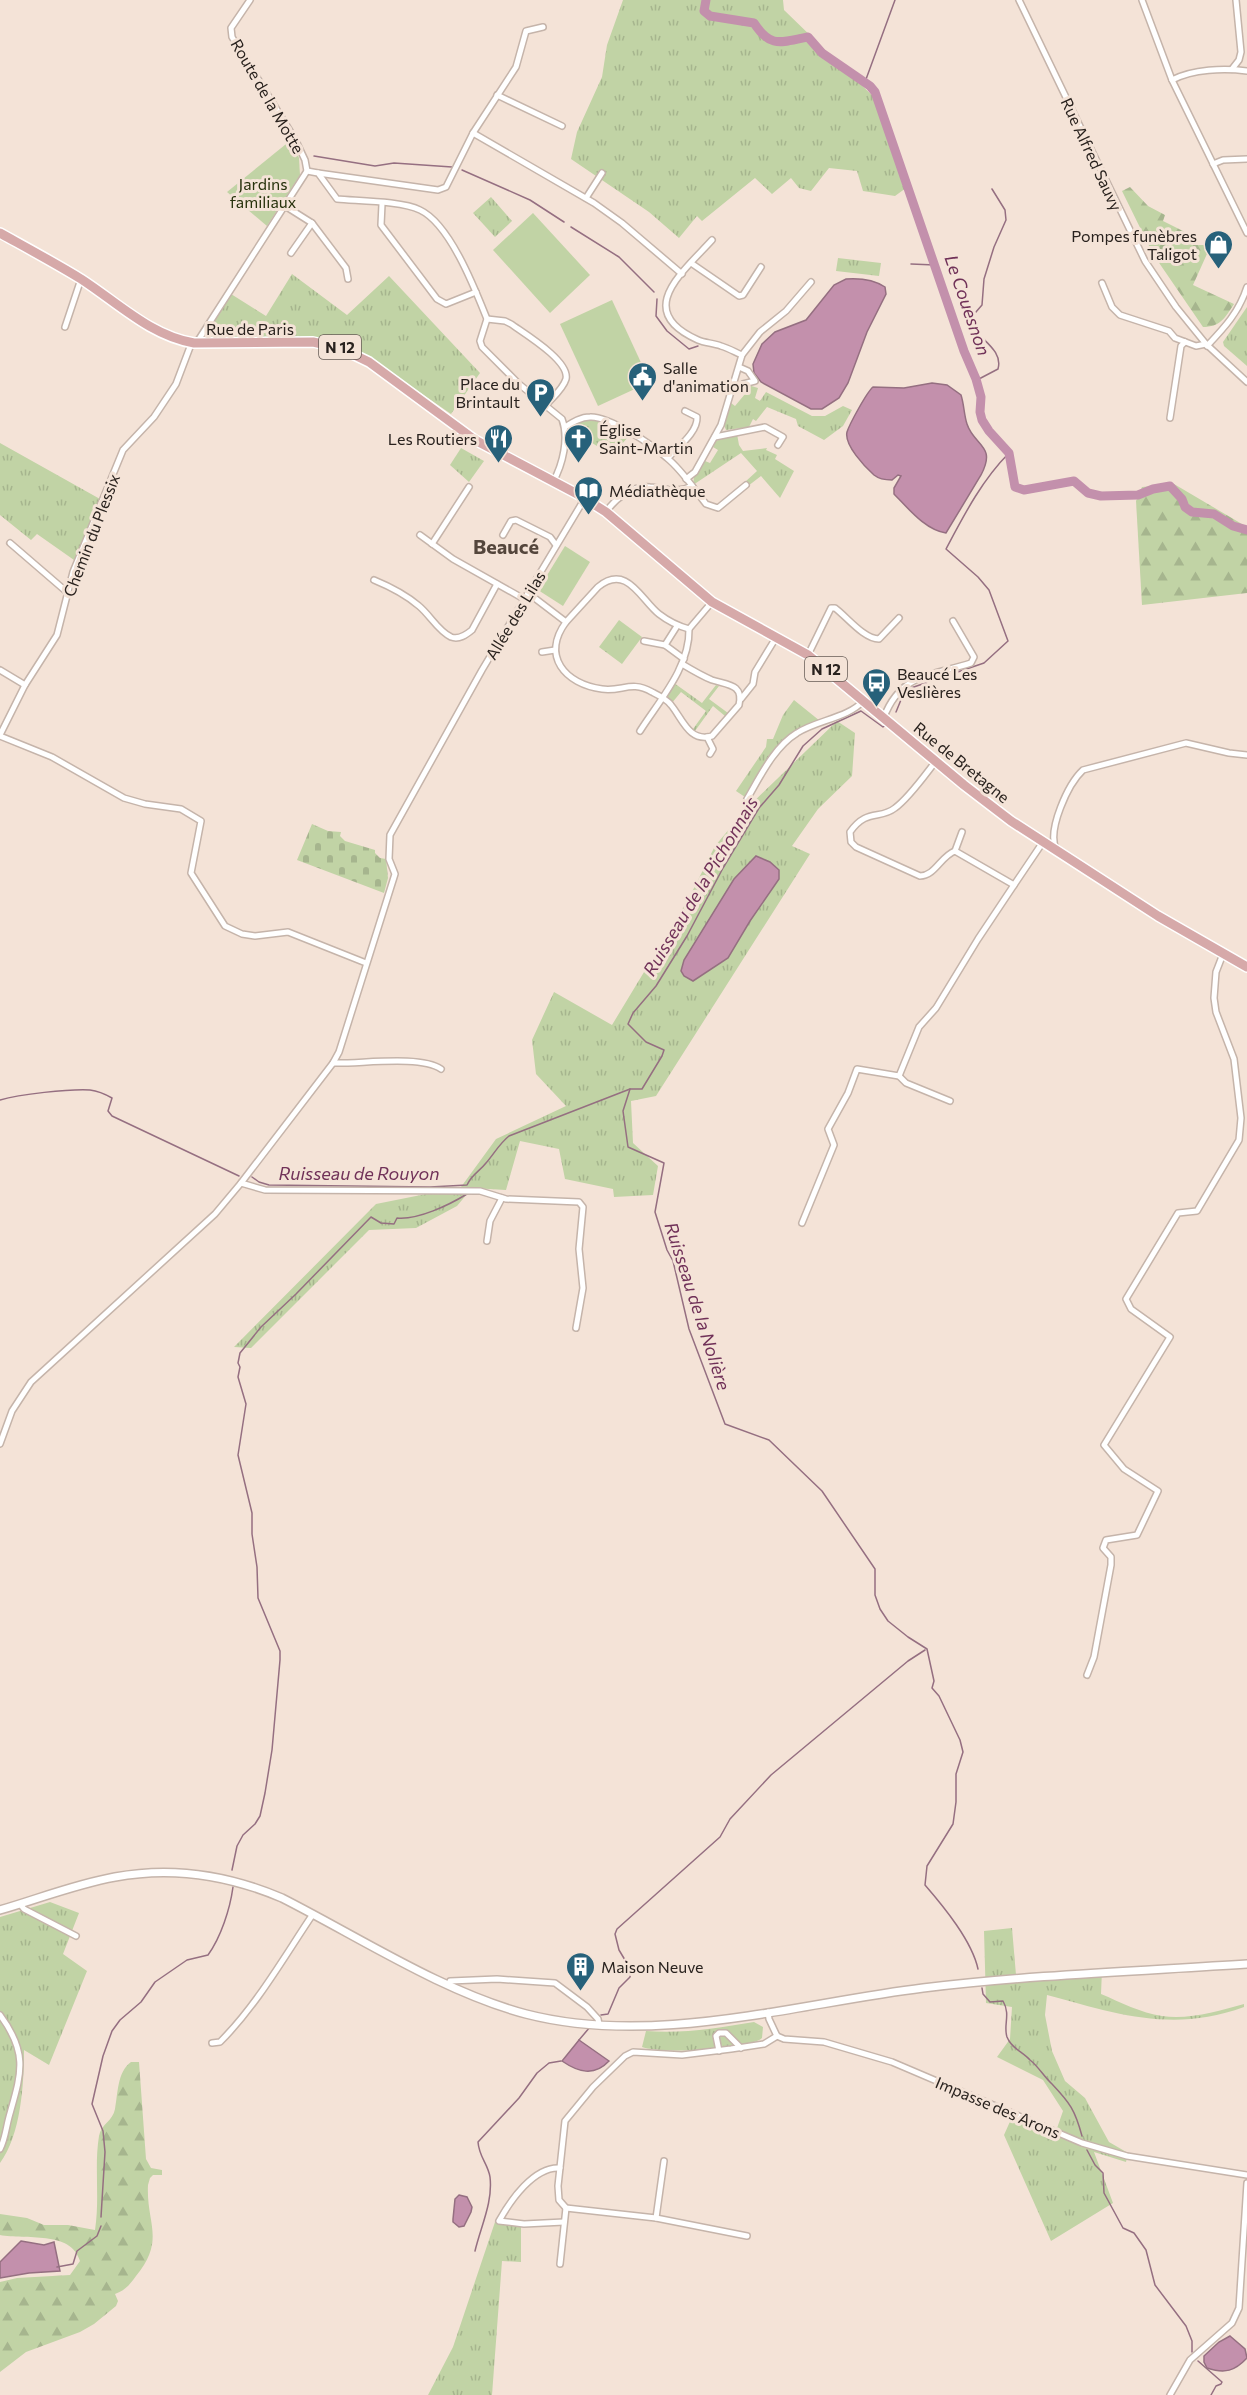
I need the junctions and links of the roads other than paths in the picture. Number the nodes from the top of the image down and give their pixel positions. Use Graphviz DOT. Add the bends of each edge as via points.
graph roads {
  1 [pos="250,0"];
  2 [pos="1019,0"];
  3 [pos="1142,0"];
  4 [pos="1236,0"];
  5 [pos="543,27"];
  6 [pos="1232,69"];
  7 [pos="1247,71"];
  8 [pos="1172,80"];
  9 [pos="497,95"];
  10 [pos="562,126"];
  11 [pos="473,133"];
  12 [pos="1247,159"];
  13 [pos="1213,164"];
  14 [pos="307,171"];
  15 [pos="318,173"];
  16 [pos="602,173"];
  17 [pos="586,198"];
  18 [pos="382,204"];
  19 [pos="285,206"];
  20 [pos="312,223"];
  21 [pos="0,233"];
  22 [pos="1247,233"];
  23 [pos="712,240"];
  24 [pos="291,253"];
  25 [pos="691,263"];
  26 [pos="761,267"];
  27 [pos="682,274"];
  28 [pos="81,279"];
  29 [pos="348,279"];
  30 [pos="811,282"];
  31 [pos="1102,283"];
  32 [pos="1247,287"];
  33 [pos="476,292"];
  34 [pos="487,319"];
  35 [pos="65,327"];
  36 [pos="1185,342"];
  37 [pos="194,343"];
  38 [pos="1206,345"];
  39 [pos="742,355"];
  40 [pos="740,367"];
  41 [pos="1247,382"];
  42 [pos="733,391"];
  43 [pos="546,405"];
  44 [pos="685,411"];
  45 [pos="1170,418"];
  46 [pos="564,427"];
  47 [pos="715,437"];
  48 [pos="778,445"];
  49 [pos="668,458"];
  50 [pos="686,479"];
  51 [pos="553,482"];
  52 [pos="746,485"];
  53 [pos="692,486"];
  54 [pos="470,487"];
  55 [pos="585,498"];
  56 [pos="606,512"];
  57 [pos="420,535"];
  58 [pos="503,535"];
  59 [pos="10,543"];
  60 [pos="432,544"];
  61 [pos="556,545"];
  62 [pos="374,580"];
  63 [pos="497,584"];
  64 [pos="68,593"];
  65 [pos="526,596"];
  66 [pos="712,602"];
  67 [pos="899,618"];
  68 [pos="953,621"];
  69 [pos="566,622"];
  70 [pos="677,626"];
  71 [pos="689,629"];
  72 [pos="777,636"];
  73 [pos="644,641"];
  74 [pos="665,645"];
  75 [pos="555,650"];
  76 [pos="542,652"];
  77 [pos="808,655"];
  78 [pos="683,662"];
  79 [pos="0,670"];
  80 [pos="25,685"];
  81 [pos="662,698"];
  82 [pos="741,699"];
  83 [pos="864,700"];
  84 [pos="884,717"];
  85 [pos="640,731"];
  86 [pos="0,735"];
  87 [pos="707,737"];
  88 [pos="710,754"];
  89 [pos="1247,755"];
  90 [pos="936,761"];
  91 [pos="747,799"];
  92 [pos="962,832"];
  93 [pos="1042,842"];
  94 [pos="955,851"];
  95 [pos="1059,853"];
  96 [pos="1014,885"];
  97 [pos="1223,954"];
  98 [pos="366,963"];
  99 [pos="1247,967"];
  100 [pos="333,1063"];
  101 [pos="441,1069"];
  102 [pos="899,1076"];
  103 [pos="950,1101"];
  104 [pos="241,1184"];
  105 [pos="502,1198"];
  106 [pos="802,1223"];
  107 [pos="487,1241"];
  108 [pos="576,1328"];
  109 [pos="0,1444"];
  110 [pos="1087,1676"];
  111 [pos="20,1904"];
  112 [pos="0,1910"];
  113 [pos="313,1914"];
  114 [pos="76,1936"];
  115 [pos="1247,1964"];
  116 [pos="449,1985"];
  117 [pos="768,2012"];
  118 [pos="0,2015"];
  119 [pos="599,2024"];
  120 [pos="777,2036"];
  121 [pos="212,2043"];
  122 [pos="741,2048"];
  123 [pos="719,2051"];
  124 [pos="0,2149"];
  125 [pos="663,2161"];
  126 [pos="560,2168"];
  127 [pos="1246,2175"];
  128 [pos="1247,2182"];
  129 [pos="566,2208"];
  130 [pos="656,2218"];
  131 [pos="564,2222"];
  132 [pos="747,2236"];
  133 [pos="560,2264"];
  134 [pos="1170,2395"];
  1 -- 14 [label="street, Route de la Motte" via="231,28 231,37 293,137"];
  2 -- 38 [label="street, Rue Alfred Sauvy" via="1136,245 1159,285"];
  3 -- 8 [label="street"];
  4 -- 6 [label="street" via="1241,52"];
  5 -- 9 [label="street" via="526,31 520,58"];
  6 -- 7 [label="street"];
  6 -- 8 [label="street"];
  8 -- 13 [label="street"];
  9 -- 10 [label="street"];
  9 -- 11 [label="street"];
  11 -- 15 [label="street" via="452,178 438,190"];
  11 -- 17 [label="street"];
  12 -- 13 [label="street"];
  13 -- 22 [label="street"];
  14 -- 15 [label="street"];
  14 -- 19 [label="street, Route de la Motte"];
  15 -- 18 [label="street" via="337,199"];
  16 -- 17 [label="street"];
  17 -- 27 [label="street"];
  18 -- 33 [label="street" via="419,209 435,219"];
  18 -- 33 [label="street" via="381,225 437,299 446,304"];
  19 -- 20 [label="street"];
  19 -- 37 [label="street, Route de la Motte"];
  20 -- 24 [label="street"];
  20 -- 29 [label="street" via="346,268"];
  21 -- 28 [label="main road, N 12"];
  23 -- 25 [label="street"];
  25 -- 26 [label="street" via="739,296"];
  25 -- 27 [label="street"];
  27 -- 39 [label="street" via="666,297 670,321 699,341"];
  28 -- 35 [label="street"];
  28 -- 37 [label="main road, Rue de Paris / N 12" via="161,334"];
  30 -- 39 [label="street"];
  31 -- 36 [label="street" via="1112,307 1120,315 1169,331"];
  32 -- 38 [label="street" via="1229,324"];
  33 -- 34 [label="street"];
  34 -- 43 [label="street" via="480,341 482,347"];
  34 -- 43 [label="street" via="512,324 557,358 566,372 562,387"];
  36 -- 38 [label="street"];
  36 -- 45 [label="street" via="1181,346"];
  37 -- 51 [label="main road, Rue de Paris / N 12" via="313,342 340,348 385,372 475,440"];
  37 -- 64 [label="street, Chemin du Plessix" via="176,384 154,417 123,450"];
  38 -- 41 [label="street, Rue Alfred Sauvy"];
  39 -- 40 [label="street"];
  40 -- 42 [label="street"];
  40 -- 42 [label="street" via="755,381"];
  42 -- 47 [label="street"];
  43 -- 46 [label="street" via="557,413"];
  44 -- 49 [label="street" via="697,417 698,422"];
  46 -- 49 [label="street" via="578,419 601,418"];
  46 -- 51 [label="street" via="562,457"];
  47 -- 48 [label="street" via="765,427 783,437"];
  47 -- 50 [label="street" via="695,472"];
  49 -- 50 [label="street"];
  50 -- 53 [label="street"];
  51 -- 55 [label="main road, Rue de Paris / N 12"];
  52 -- 53 [label="street" via="718,508 706,504"];
  53 -- 56 [label="street" via="677,491 640,487 614,501"];
  54 -- 60 [label="street"];
  55 -- 56 [label="main road, Rue de Bretagne / N 12"];
  55 -- 61 [label="street, Allée des Lilas"];
  56 -- 66 [label="main road, Rue de Bretagne / N 12"];
  57 -- 60 [label="street"];
  58 -- 61 [label="street" via="511,521 516,520 550,537"];
  59 -- 64 [label="street"];
  60 -- 63 [label="street"];
  61 -- 65 [label="street, Allée des Lilas"];
  62 -- 63 [label="street" via="402,592 442,631 459,638 472,630"];
  63 -- 65 [label="street"];
  64 -- 80 [label="street, Chemin du Plessix" via="57,635"];
  65 -- 69 [label="street"];
  65 -- 98 [label="street, Allée des Lilas" via="390,835 389,859 395,874"];
  66 -- 71 [label="street"];
  66 -- 72 [label="main road, Rue de Bretagne / N 12"];
  67 -- 77 [label="street" via="875,639 831,608"];
  68 -- 84 [label="street" via="974,657 971,663 903,686"];
  69 -- 70 [label="street" via="598,587 616,580 637,588 649,605"];
  69 -- 75 [label="street" via="556,635"];
  70 -- 71 [label="street"];
  70 -- 74 [label="street"];
  71 -- 78 [label="street" via="689,646"];
  72 -- 77 [label="main road, Rue de Bretagne / N 12"];
  72 -- 82 [label="street"];
  73 -- 74 [label="street"];
  74 -- 78 [label="street"];
  75 -- 76 [label="street"];
  75 -- 81 [label="street" via="561,668 573,679 605,690 638,686"];
  77 -- 83 [label="main road, Rue de Bretagne / N 12"];
  78 -- 81 [label="street"];
  78 -- 82 [label="street" via="704,676 734,685"];
  79 -- 80 [label="street"];
  80 -- 86 [label="street, Chemin du Plessix"];
  81 -- 85 [label="street"];
  81 -- 87 [label="street" via="671,704 687,729"];
  82 -- 87 [label="street" via="716,734"];
  83 -- 84 [label="main road, Rue de Bretagne / N 12"];
  83 -- 91 [label="street" via="791,737 772,758"];
  84 -- 90 [label="main road, Rue de Bretagne / N 12"];
  86 -- 98 [label="street" via="52,757 124,798 181,809 201,821 191,873 225,926 255,936 288,932"];
  87 -- 88 [label="street" via="713,749"];
  89 -- 95 [label="street" via="1186,743 1083,770 1068,791 1055,823 1053,842"];
  90 -- 93 [label="main road, Rue de Bretagne / N 12"];
  90 -- 94 [label="street" via="894,809 867,816 858,823 850,836 851,842 920,876 929,874"];
  92 -- 94 [label="street"];
  93 -- 95 [label="main road, Rue de Bretagne / N 12"];
  93 -- 96 [label="street"];
  94 -- 96 [label="street"];
  95 -- 97 [label="main road, Rue de Bretagne / N 12"];
  96 -- 102 [label="street" via="936,1008 919,1027"];
  97 -- 99 [label="main road, Rue de Bretagne / N 12"];
  97 -- 110 [label="street" via="1216,972 1214,998 1234,1059 1241,1118 1239,1140 1197,1211 1178,1213 1126,1299 1131,1309 1170,1337 1104,1444 1124,1469 1158,1491 1137,1535 1106,1540 1103,1548 1111,1557 1111,1565"];
  98 -- 100 [label="street, Allée des Lilas"];
  100 -- 101 [label="street" via="417,1061"];
  100 -- 104 [label="street, Allée des Lilas"];
  102 -- 103 [label="street" via="906,1083"];
  102 -- 106 [label="street" via="857,1069 828,1129 834,1145"];
  104 -- 105 [label="street" via="265,1190 480,1191"];
  104 -- 109 [label="street, Allée des Lilas" via="206,1223 31,1382 12,1411"];
  105 -- 107 [label="street" via="492,1217"];
  105 -- 108 [label="street" via="583,1205 579,1249 583,1288"];
  111 -- 112 [label="street"];
  111 -- 113 [label="street" via="114,1877 161,1872 232,1880"];
  111 -- 114 [label="street"];
  113 -- 116 [label="street"];
  113 -- 121 [label="street" via="240,2018 220,2042"];
  115 -- 117 [label="street" via="970,1983"];
  116 -- 119 [label="street" via="528,2014"];
  116 -- 119 [label="street" via="450,1981 474,1979 555,1983 587,2007"];
  117 -- 119 [label="street" via="685,2024"];
  117 -- 120 [label="street"];
  118 -- 124 [label="street" via="20,2051 20,2078"];
  120 -- 122 [label="street" via="764,2044"];
  120 -- 127 [label="street, Impasse des Arons" via="824,2042 892,2062 1082,2143 1126,2156"];
  122 -- 123 [label="street"];
  122 -- 123 [label="street" via="726,2033 719,2033"];
  123 -- 126 [label="street" via="626,2055 592,2087 565,2121"];
  125 -- 130 [label="street"];
  126 -- 129 [label="street" via="559,2200"];
  126 -- 131 [label="street" via="552,2167 523,2186 499,2221"];
  127 -- 128 [label="street"];
  128 -- 134 [label="street" via="1239,2308 1232,2323 1190,2360"];
  129 -- 130 [label="street"];
  129 -- 131 [label="street"];
  130 -- 132 [label="street"];
  131 -- 133 [label="street"];
}
